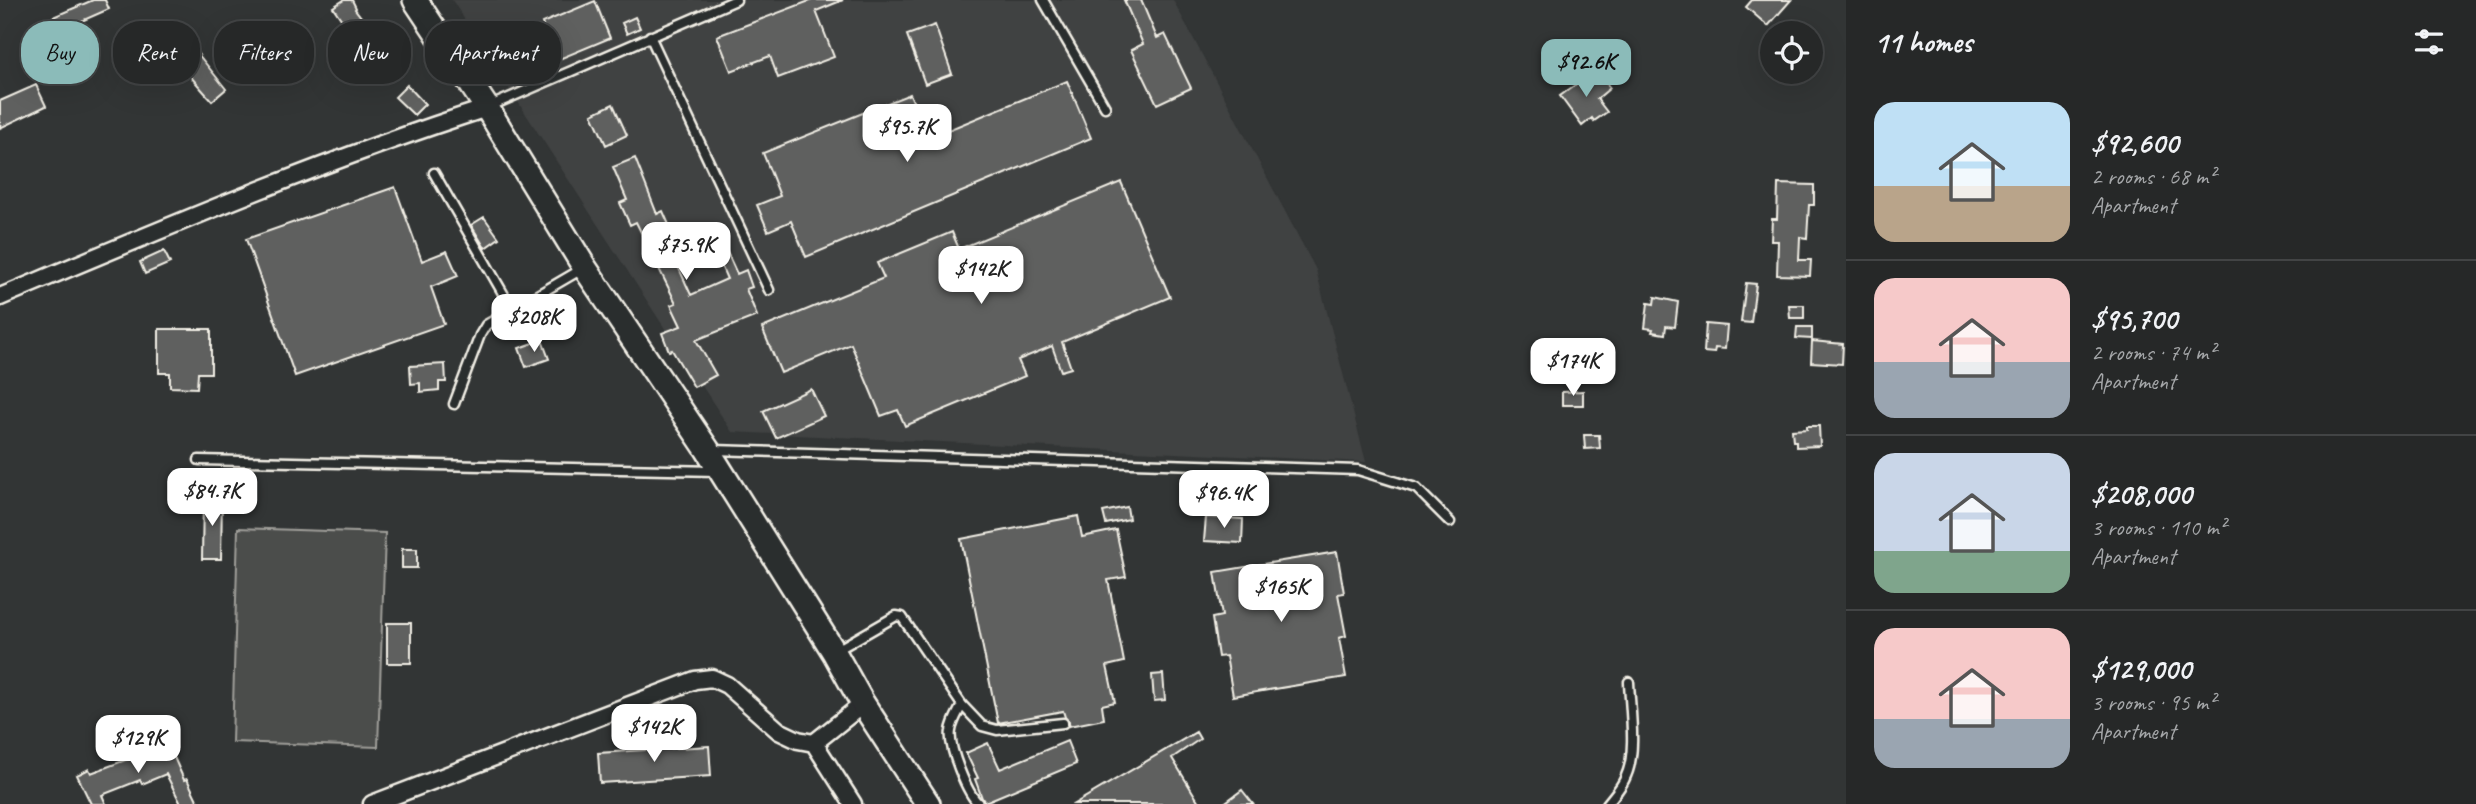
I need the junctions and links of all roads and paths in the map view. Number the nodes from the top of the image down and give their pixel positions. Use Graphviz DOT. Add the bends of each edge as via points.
graph roads {
  1 [pos="415,0"];
  2 [pos="736,0"];
  3 [pos="1044,0"];
  4 [pos="650,37"];
  5 [pos="1105,107"];
  6 [pos="487,108"];
  7 [pos="434,173"];
  8 [pos="585,268"];
  9 [pos="769,290"];
  10 [pos="0,297"];
  11 [pos="512,309"];
  12 [pos="454,404"];
  13 [pos="707,449"];
  14 [pos="199,460"];
  15 [pos="720,471"];
  16 [pos="1450,522"];
  17 [pos="834,652"];
  18 [pos="1629,682"];
  19 [pos="863,704"];
  20 [pos="962,705"];
  21 [pos="1063,723"];
  22 [pos="814,743"];
  23 [pos="372,804"];
  24 [pos="853,804"];
  25 [pos="928,804"];
  26 [pos="979,804"];
  27 [pos="1607,804"];
  1 -- 6 [label="main road"];
  2 -- 4 [label="lane"];
  3 -- 5 [label="lane"];
  4 -- 6 [label="lane"];
  4 -- 9 [label="lane"];
  6 -- 8 [label="main road"];
  6 -- 10 [label="street" via="178,222"];
  7 -- 11 [label="lane"];
  8 -- 11 [label="lane"];
  8 -- 13 [label="main road"];
  11 -- 12 [label="lane" via="486,325"];
  13 -- 15 [label="main road"];
  13 -- 16 [label="lane" via="1357,470 1416,488"];
  14 -- 15 [label="lane"];
  15 -- 17 [label="main road"];
  17 -- 19 [label="main road"];
  17 -- 20 [label="lane" via="902,617"];
  18 -- 27 [label="lane" via="1628,774"];
  19 -- 22 [label="street"];
  19 -- 25 [label="main road"];
  20 -- 21 [label="lane" via="982,726 997,730"];
  20 -- 26 [label="lane" via="950,739 969,792"];
  22 -- 23 [label="street" via="779,732 727,685 712,678 695,680"];
  22 -- 24 [label="street"];
}
